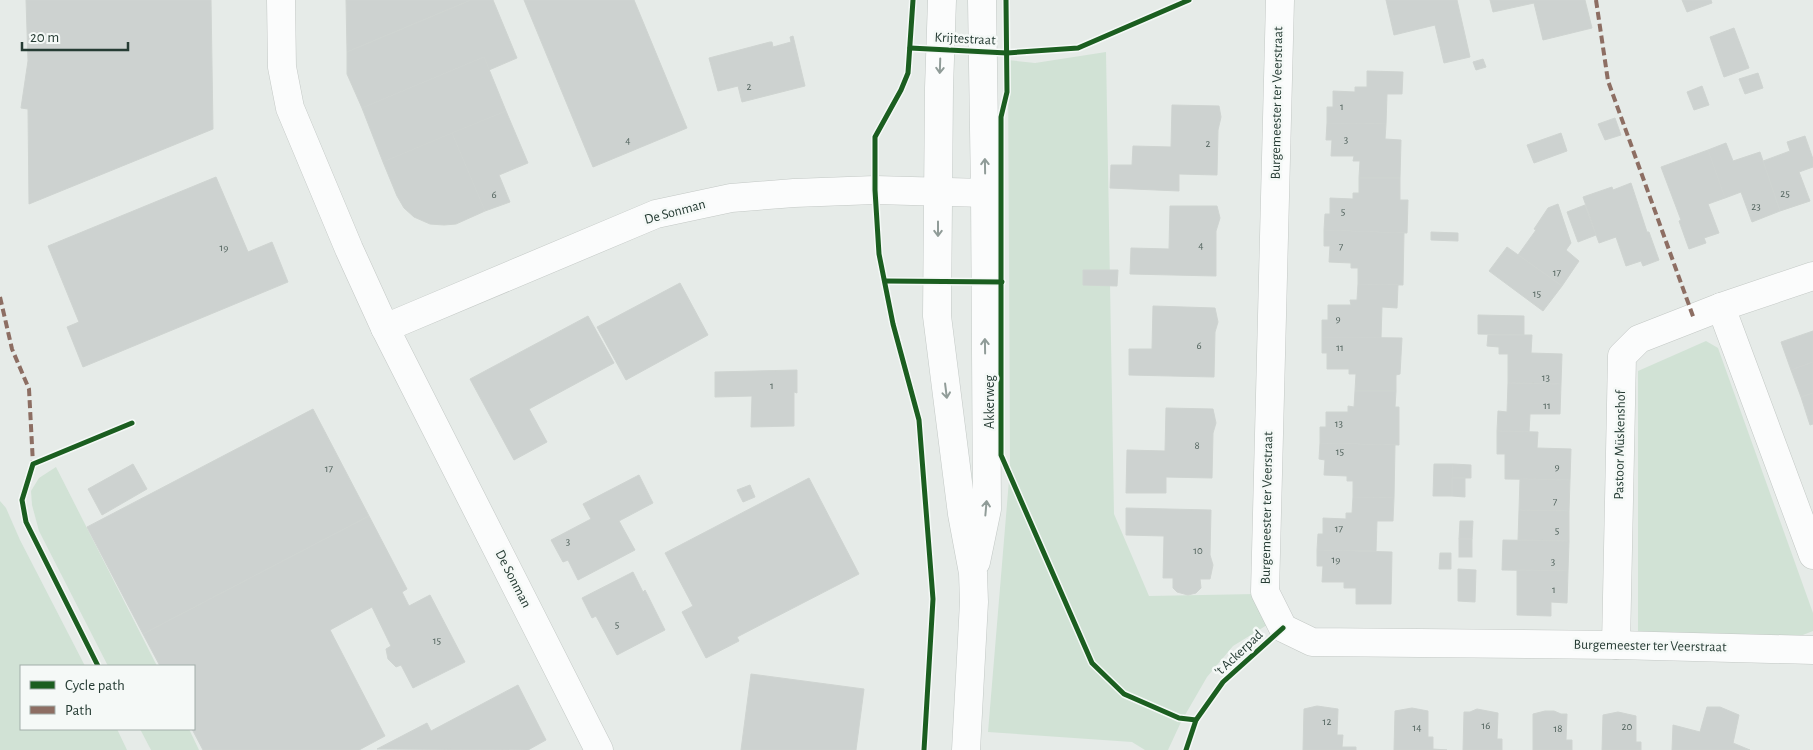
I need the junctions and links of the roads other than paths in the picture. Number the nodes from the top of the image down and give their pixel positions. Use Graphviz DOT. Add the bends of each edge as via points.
graph roads {
  1 [pos="281,0"];
  2 [pos="942,0"];
  3 [pos="982,0"];
  4 [pos="1280,0"];
  5 [pos="938,191"];
  6 [pos="985,193"];
  7 [pos="1813,276"];
  8 [pos="1721,308"];
  9 [pos="385,328"];
  10 [pos="1813,555"];
  11 [pos="973,573"];
  12 [pos="1616,645"];
  13 [pos="1813,650"];
  14 [pos="599,750"];
  15 [pos="966,750"];
  1 -- 9 [label="street, De Sonman" via="282,67 290,108"];
  2 -- 5 [label="street, Akkerweg, one-way"];
  6 -- 3 [label="street, Akkerweg, one-way"];
  4 -- 12 [label="street, Burgemeester ter Veerstraat" via="1265,592 1283,628 1312,642"];
  5 -- 6 [label="street, De Sonman"];
  5 -- 9 [label="street, De Sonman" via="875,190 731,198 656,214"];
  5 -- 11 [label="street, Akkerweg, one-way" via="937,316 960,504"];
  11 -- 6 [label="street, Akkerweg, one-way" via="987,509"];
  7 -- 8 [label="street, Pastoor Müskenshof"];
  8 -- 10 [label="street"];
  8 -- 12 [label="street, Pastoor Müskenshof" via="1639,339 1622,356"];
  9 -- 14 [label="street, De Sonman"];
  11 -- 15 [label="street, Akkerweg"];
  12 -- 13 [label="street, Burgemeester ter Veerstraat"];
}
